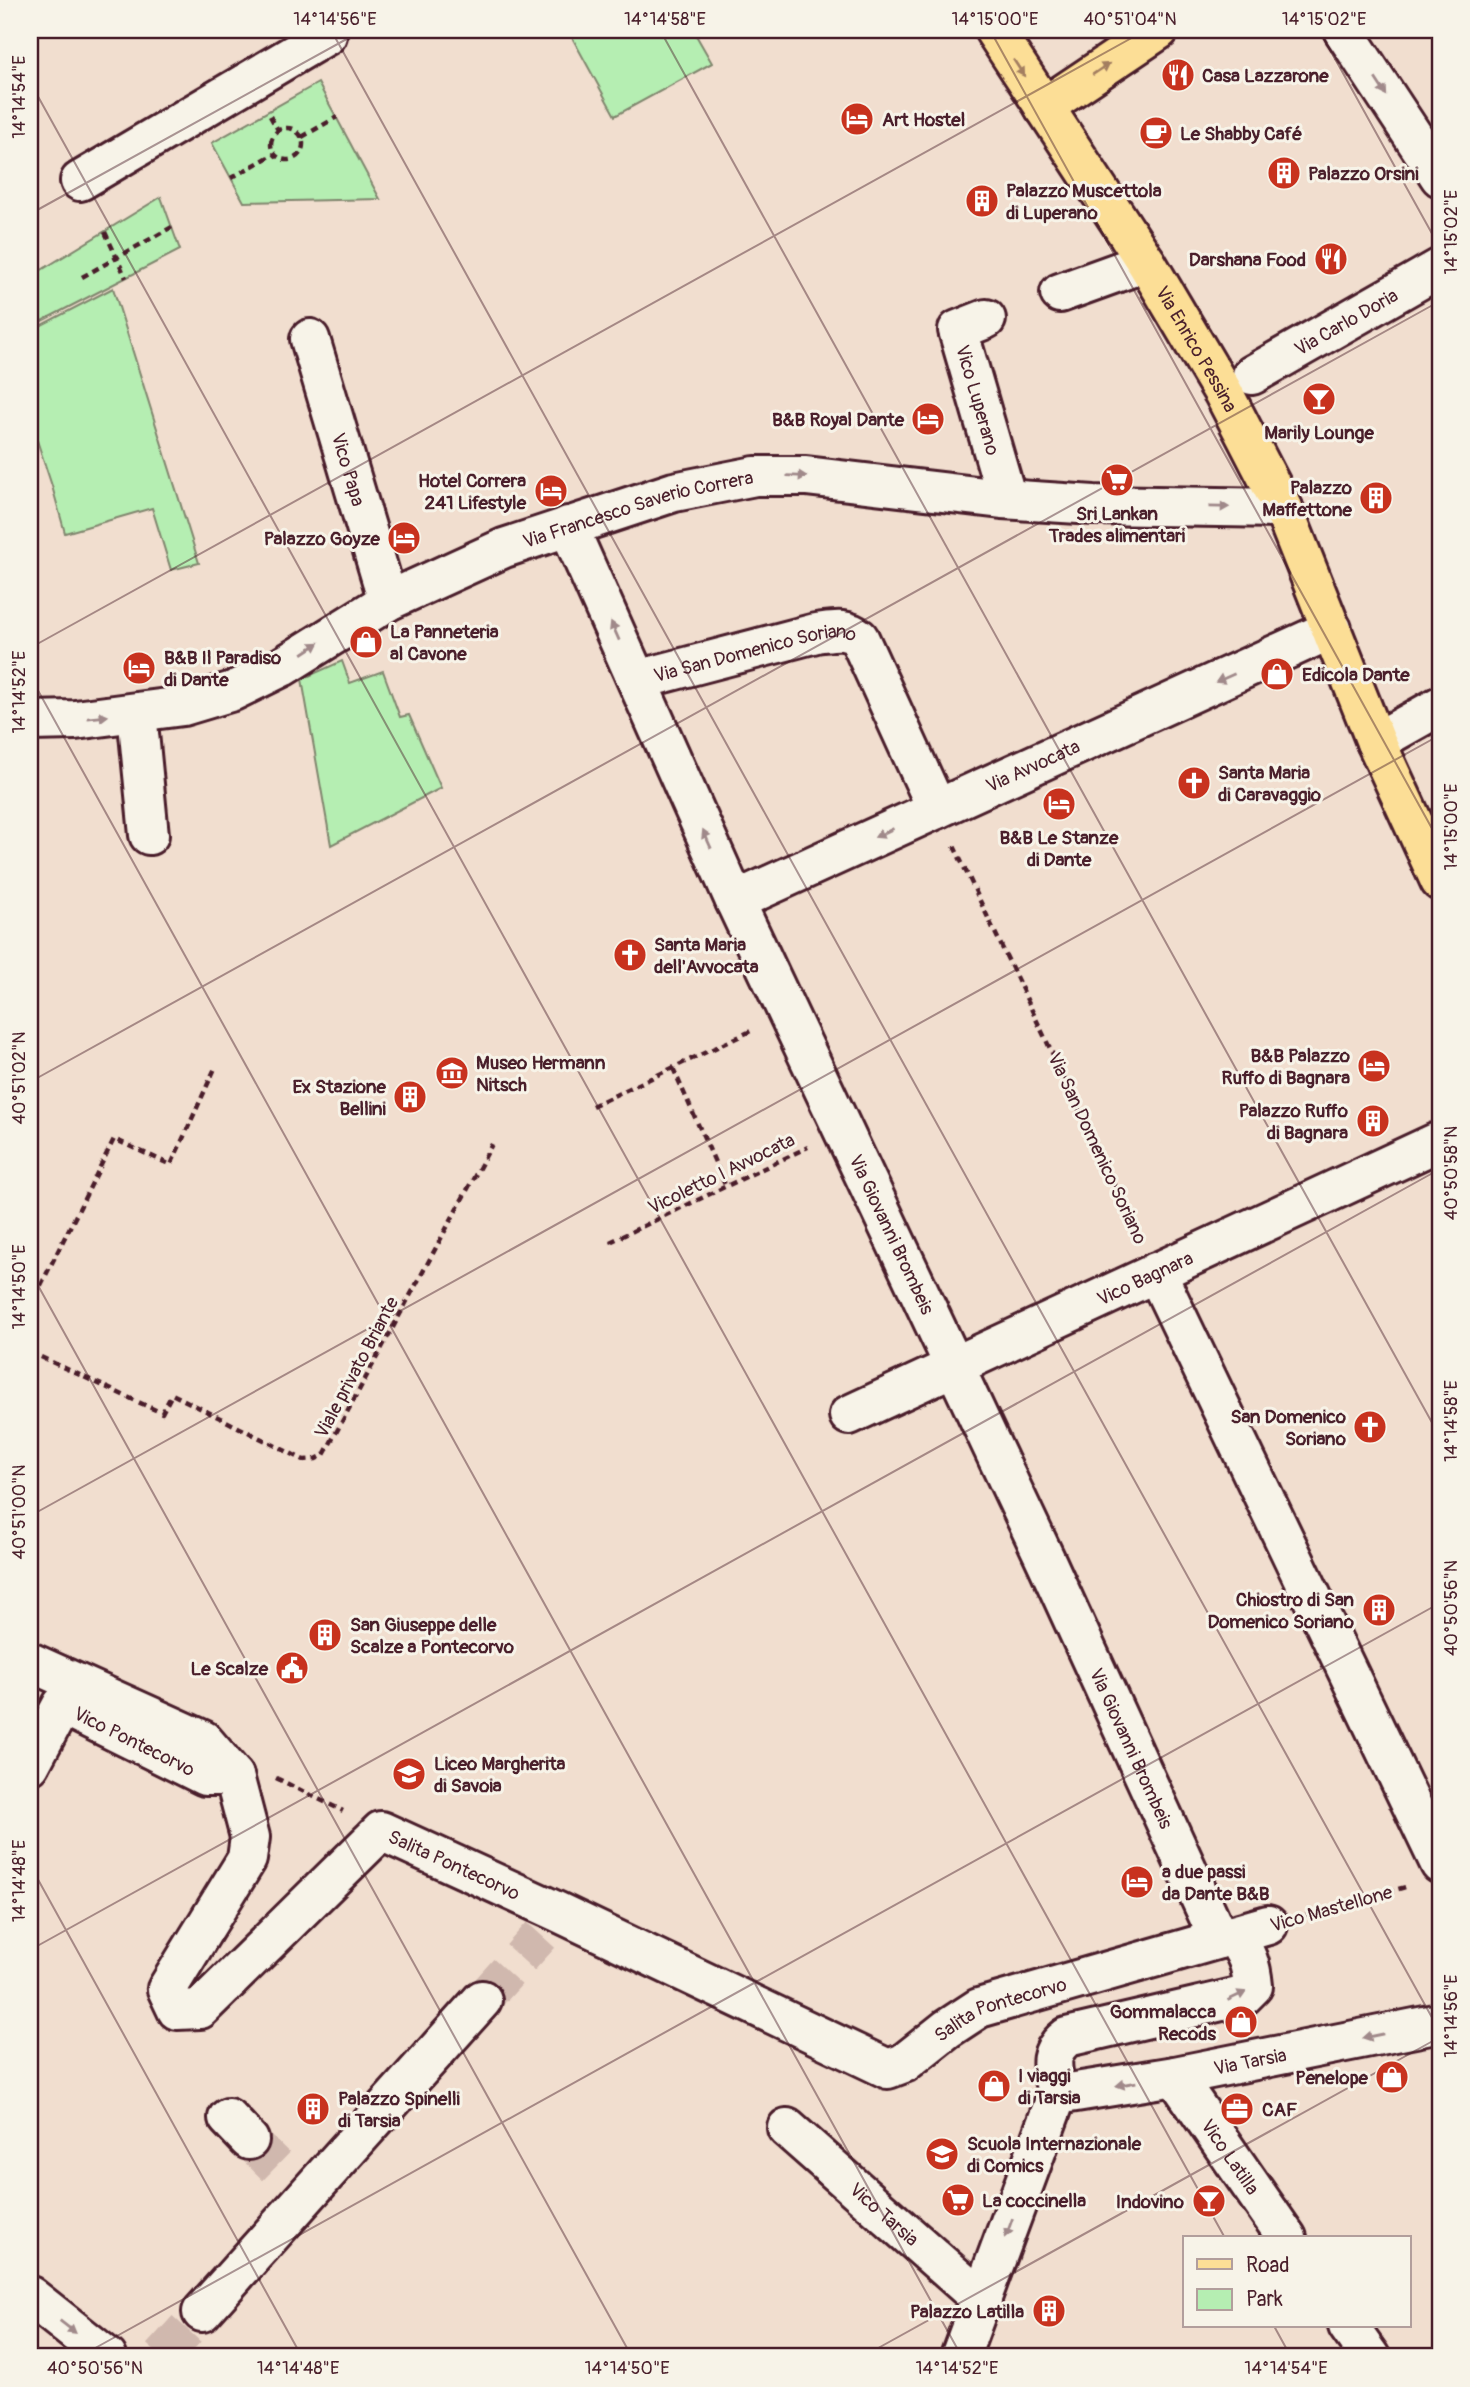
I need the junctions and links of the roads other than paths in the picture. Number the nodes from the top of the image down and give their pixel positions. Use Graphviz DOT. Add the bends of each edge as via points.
graph roads {
  1 [pos="994,30"];
  2 [pos="1159,30"];
  3 [pos="1343,30"];
  4 [pos="327,35"];
  5 [pos="1044,107"];
  6 [pos="1440,177"];
  7 [pos="80,181"];
  8 [pos="1146,262"];
  9 [pos="1440,268"];
  10 [pos="1060,293"];
  11 [pos="972,324"];
  12 [pos="310,340"];
  13 [pos="1252,375"];
  14 [pos="1007,499"];
  15 [pos="1283,509"];
  16 [pos="568,526"];
  17 [pos="388,601"];
  18 [pos="1332,629"];
  19 [pos="638,680"];
  20 [pos="1440,706"];
  21 [pos="137,713"];
  22 [pos="30,721"];
  23 [pos="1376,742"];
  24 [pos="937,809"];
  25 [pos="149,835"];
  26 [pos="1440,881"];
  27 [pos="735,901"];
  28 [pos="1440,1141"];
  29 [pos="1156,1272"];
  30 [pos="954,1365"];
  31 [pos="849,1415"];
  32 [pos="30,1662"];
  33 [pos="30,1765"];
  34 [pos="234,1776"];
  35 [pos="1428,1874"];
  36 [pos="1240,1933"];
  37 [pos="482,2000"];
  38 [pos="1440,2023"];
  39 [pos="1175,2076"];
  40 [pos="1057,2095"];
  41 [pos="787,2128"];
  42 [pos="1286,2236"];
  43 [pos="30,2296"];
  44 [pos="982,2300"];
  45 [pos="202,2312"];
  46 [pos="1349,2328"];
  47 [pos="107,2357"];
  48 [pos="960,2357"];
  49 [pos="1370,2357"];
  1 -- 5 [label="main road, Via Enrico Pessina, one-way"];
  5 -- 2 [label="main road, one-way"];
  3 -- 6 [label="street, one-way"];
  4 -- 7 [label="street"];
  5 -- 8 [label="main road, Via Enrico Pessina"];
  8 -- 10 [label="street"];
  8 -- 15 [label="main road, Via Enrico Pessina" via="1223,392"];
  9 -- 13 [label="street, Via Carlo Doria"];
  11 -- 14 [label="street, Vico Luperano"];
  12 -- 17 [label="street, Vico Papa"];
  14 -- 15 [label="street, Via Francesco Saverio Correra, one-way"];
  16 -- 14 [label="street, Via Francesco Saverio Correra, one-way" via="674,492 755,476 806,476"];
  15 -- 18 [label="main road, Via Enrico Pessina"];
  16 -- 17 [label="street, Via Francesco Saverio Correra" via="504,548"];
  19 -- 16 [label="street, Via Giovanni Brombeis, one-way"];
  21 -- 17 [label="street, Via Francesco Saverio Correra, one-way" via="233,691 282,667"];
  18 -- 23 [label="main road, Via Enrico Pessina"];
  18 -- 24 [label="street, Via Avvocata, one-way"];
  19 -- 24 [label="street, Via San Domenico Soriano" via="816,633 850,631 859,638"];
  27 -- 19 [label="street, Via Giovanni Brombeis, one-way"];
  20 -- 23 [label="street"];
  22 -- 21 [label="street, Via Francesco Saverio Correra, one-way"];
  21 -- 25 [label="street"];
  23 -- 26 [label="main road, Via Enrico Pessina"];
  24 -- 27 [label="street, Via Avvocata, one-way"];
  27 -- 30 [label="street, Via Giovanni Brombeis"];
  28 -- 29 [label="street, Vico Bagnara"];
  29 -- 30 [label="street, Vico Bagnara"];
  29 -- 35 [label="street"];
  30 -- 31 [label="street, Vico Bagnara"];
  30 -- 36 [label="street, Via Giovanni Brombeis"];
  32 -- 34 [label="street, Salita Pontecorvo" via="203,1740"];
  33 -- 34 [label="street, Vico Pontecorvo" via="62,1705 205,1776"];
  34 -- 36 [label="street, Salita Pontecorvo" via="250,1837 247,1859 167,1989 177,2010 200,2009 381,1831 550,1924 888,2069 904,2063 979,2008"];
  40 -- 36 [label="street, one-way" via="1051,2061 1055,2046 1067,2037 1243,1996 1253,1986"];
  37 -- 45 [label="street" via="297,2187"];
  38 -- 39 [label="street, Via Tarsia, one-way"];
  39 -- 40 [label="street, Via Tarsia, one-way"];
  39 -- 42 [label="street, Vico Latilla"];
  40 -- 44 [label="street, one-way"];
  41 -- 44 [label="street, Vico Tarsia"];
  43 -- 47 [label="street, one-way"];
  44 -- 48 [label="street"];
  46 -- 49 [label="street"];
}
